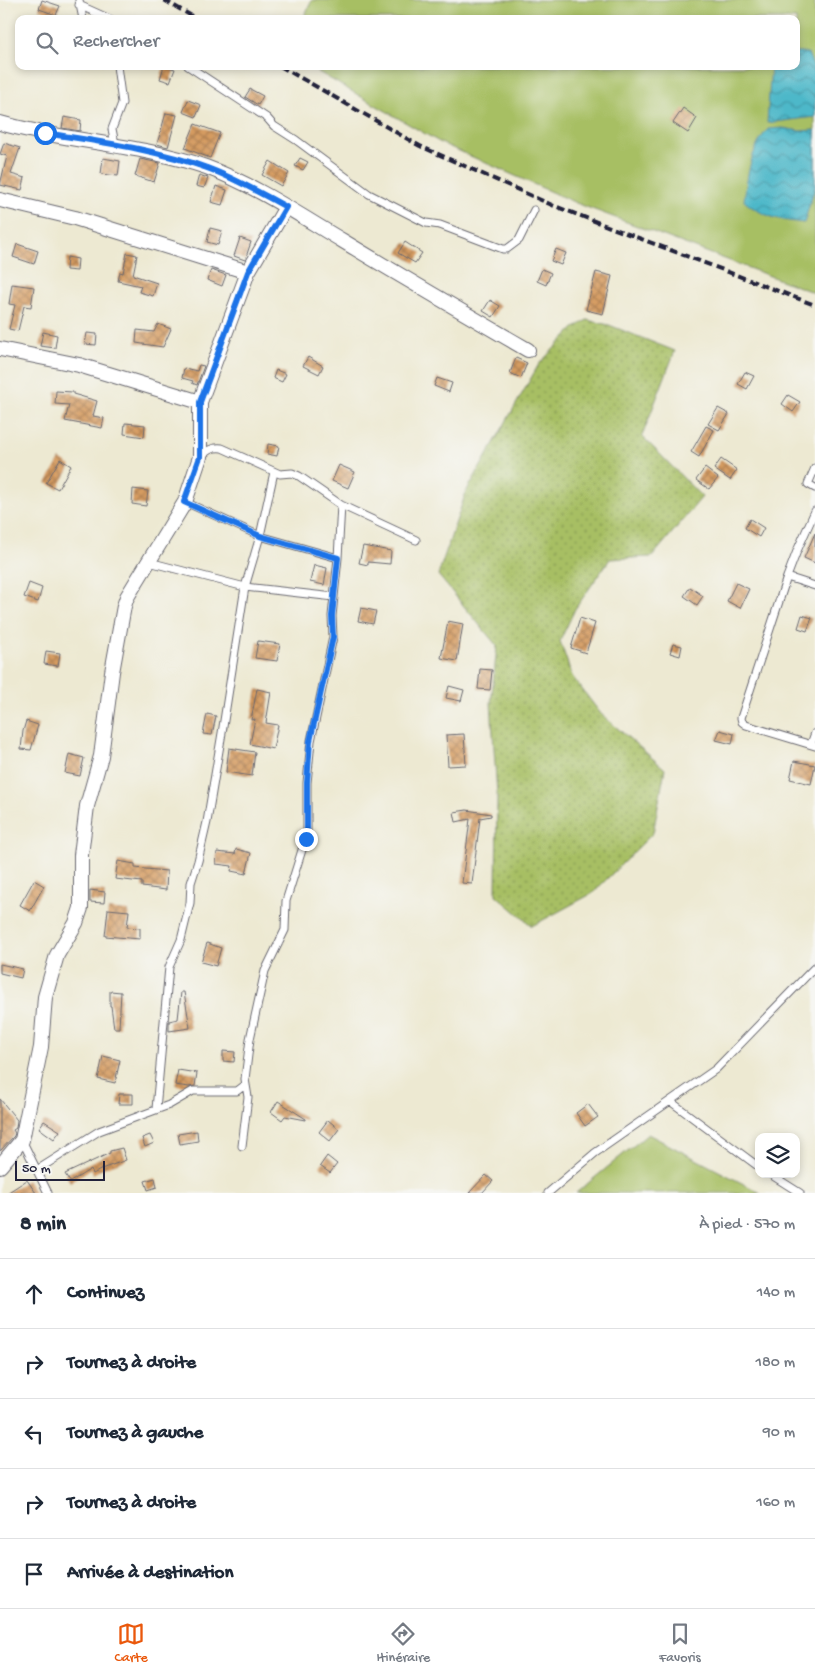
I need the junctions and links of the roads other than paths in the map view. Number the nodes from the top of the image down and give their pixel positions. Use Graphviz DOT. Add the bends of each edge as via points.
graph roads {
  1 [pos="79,2"];
  2 [pos="82,15"];
  3 [pos="103,15"];
  4 [pos="118,70"];
  5 [pos="194,70"];
  6 [pos="0,122"];
  7 [pos="115,144"];
  8 [pos="0,200"];
  9 [pos="286,207"];
  10 [pos="534,210"];
  11 [pos="248,272"];
  12 [pos="0,349"];
  13 [pos="528,350"];
  14 [pos="200,402"];
  15 [pos="200,457"];
  16 [pos="815,468"];
  17 [pos="274,472"];
  18 [pos="815,488"];
  19 [pos="184,502"];
  20 [pos="341,505"];
  21 [pos="815,511"];
  22 [pos="260,536"];
  23 [pos="416,540"];
  24 [pos="338,558"];
  25 [pos="149,562"];
  26 [pos="787,577"];
  27 [pos="815,586"];
  28 [pos="245,587"];
  29 [pos="334,597"];
  30 [pos="815,733"];
  31 [pos="813,745"];
  32 [pos="815,968"];
  33 [pos="245,1085"];
  34 [pos="670,1101"];
  35 [pos="156,1109"];
  36 [pos="22,1140"];
  37 [pos="242,1146"];
  38 [pos="755,1164"];
  39 [pos="0,1166"];
  40 [pos="37,1170"];
  41 [pos="776,1178"];
  42 [pos="48,1193"];
  43 [pos="548,1193"];
  44 [pos="800,1193"];
  1 -- 2 [label="lane"];
  1 -- 3 [label="lane"];
  4 -- 7 [label="lane" via="122,103 112,129"];
  5 -- 10 [label="lane" via="267,118 369,194 426,222 507,249 519,240"];
  6 -- 7 [label="street"];
  7 -- 9 [label="street" via="209,168"];
  8 -- 11 [label="street" via="75,218"];
  9 -- 11 [label="street"];
  9 -- 13 [label="street"];
  11 -- 14 [label="street"];
  12 -- 14 [label="street" via="79,366"];
  14 -- 15 [label="street"];
  15 -- 17 [label="lane" via="209,449 222,448"];
  15 -- 19 [label="street"];
  16 -- 18 [label="lane" via="808,484"];
  17 -- 20 [label="lane" via="299,476"];
  17 -- 22 [label="lane"];
  19 -- 22 [label="lane"];
  19 -- 25 [label="street"];
  20 -- 23 [label="lane"];
  20 -- 24 [label="lane"];
  21 -- 26 [label="lane"];
  22 -- 24 [label="lane"];
  22 -- 28 [label="lane"];
  24 -- 29 [label="lane"];
  25 -- 28 [label="lane"];
  25 -- 36 [label="street" via="124,606 101,756 88,806 81,855 81,908 57,955 45,998 41,1047"];
  26 -- 27 [label="lane"];
  26 -- 31 [label="lane" via="741,718 746,725"];
  28 -- 29 [label="lane"];
  28 -- 35 [label="lane" via="207,822 191,882 190,903 181,940 169,966"];
  29 -- 33 [label="lane" via="333,637 310,741 307,834 286,901 285,930 264,976 249,1042"];
  30 -- 31 [label="lane"];
  32 -- 34 [label="lane" via="716,1069"];
  33 -- 35 [label="lane" via="237,1091 193,1091"];
  33 -- 37 [label="lane" via="248,1097"];
  34 -- 38 [label="lane"];
  34 -- 43 [label="lane" via="589,1157"];
  35 -- 40 [label="lane" via="99,1131"];
  36 -- 39 [label="street"];
  36 -- 40 [label="lane"];
  40 -- 42 [label="lane"];
  41 -- 44 [label="lane"];
}
